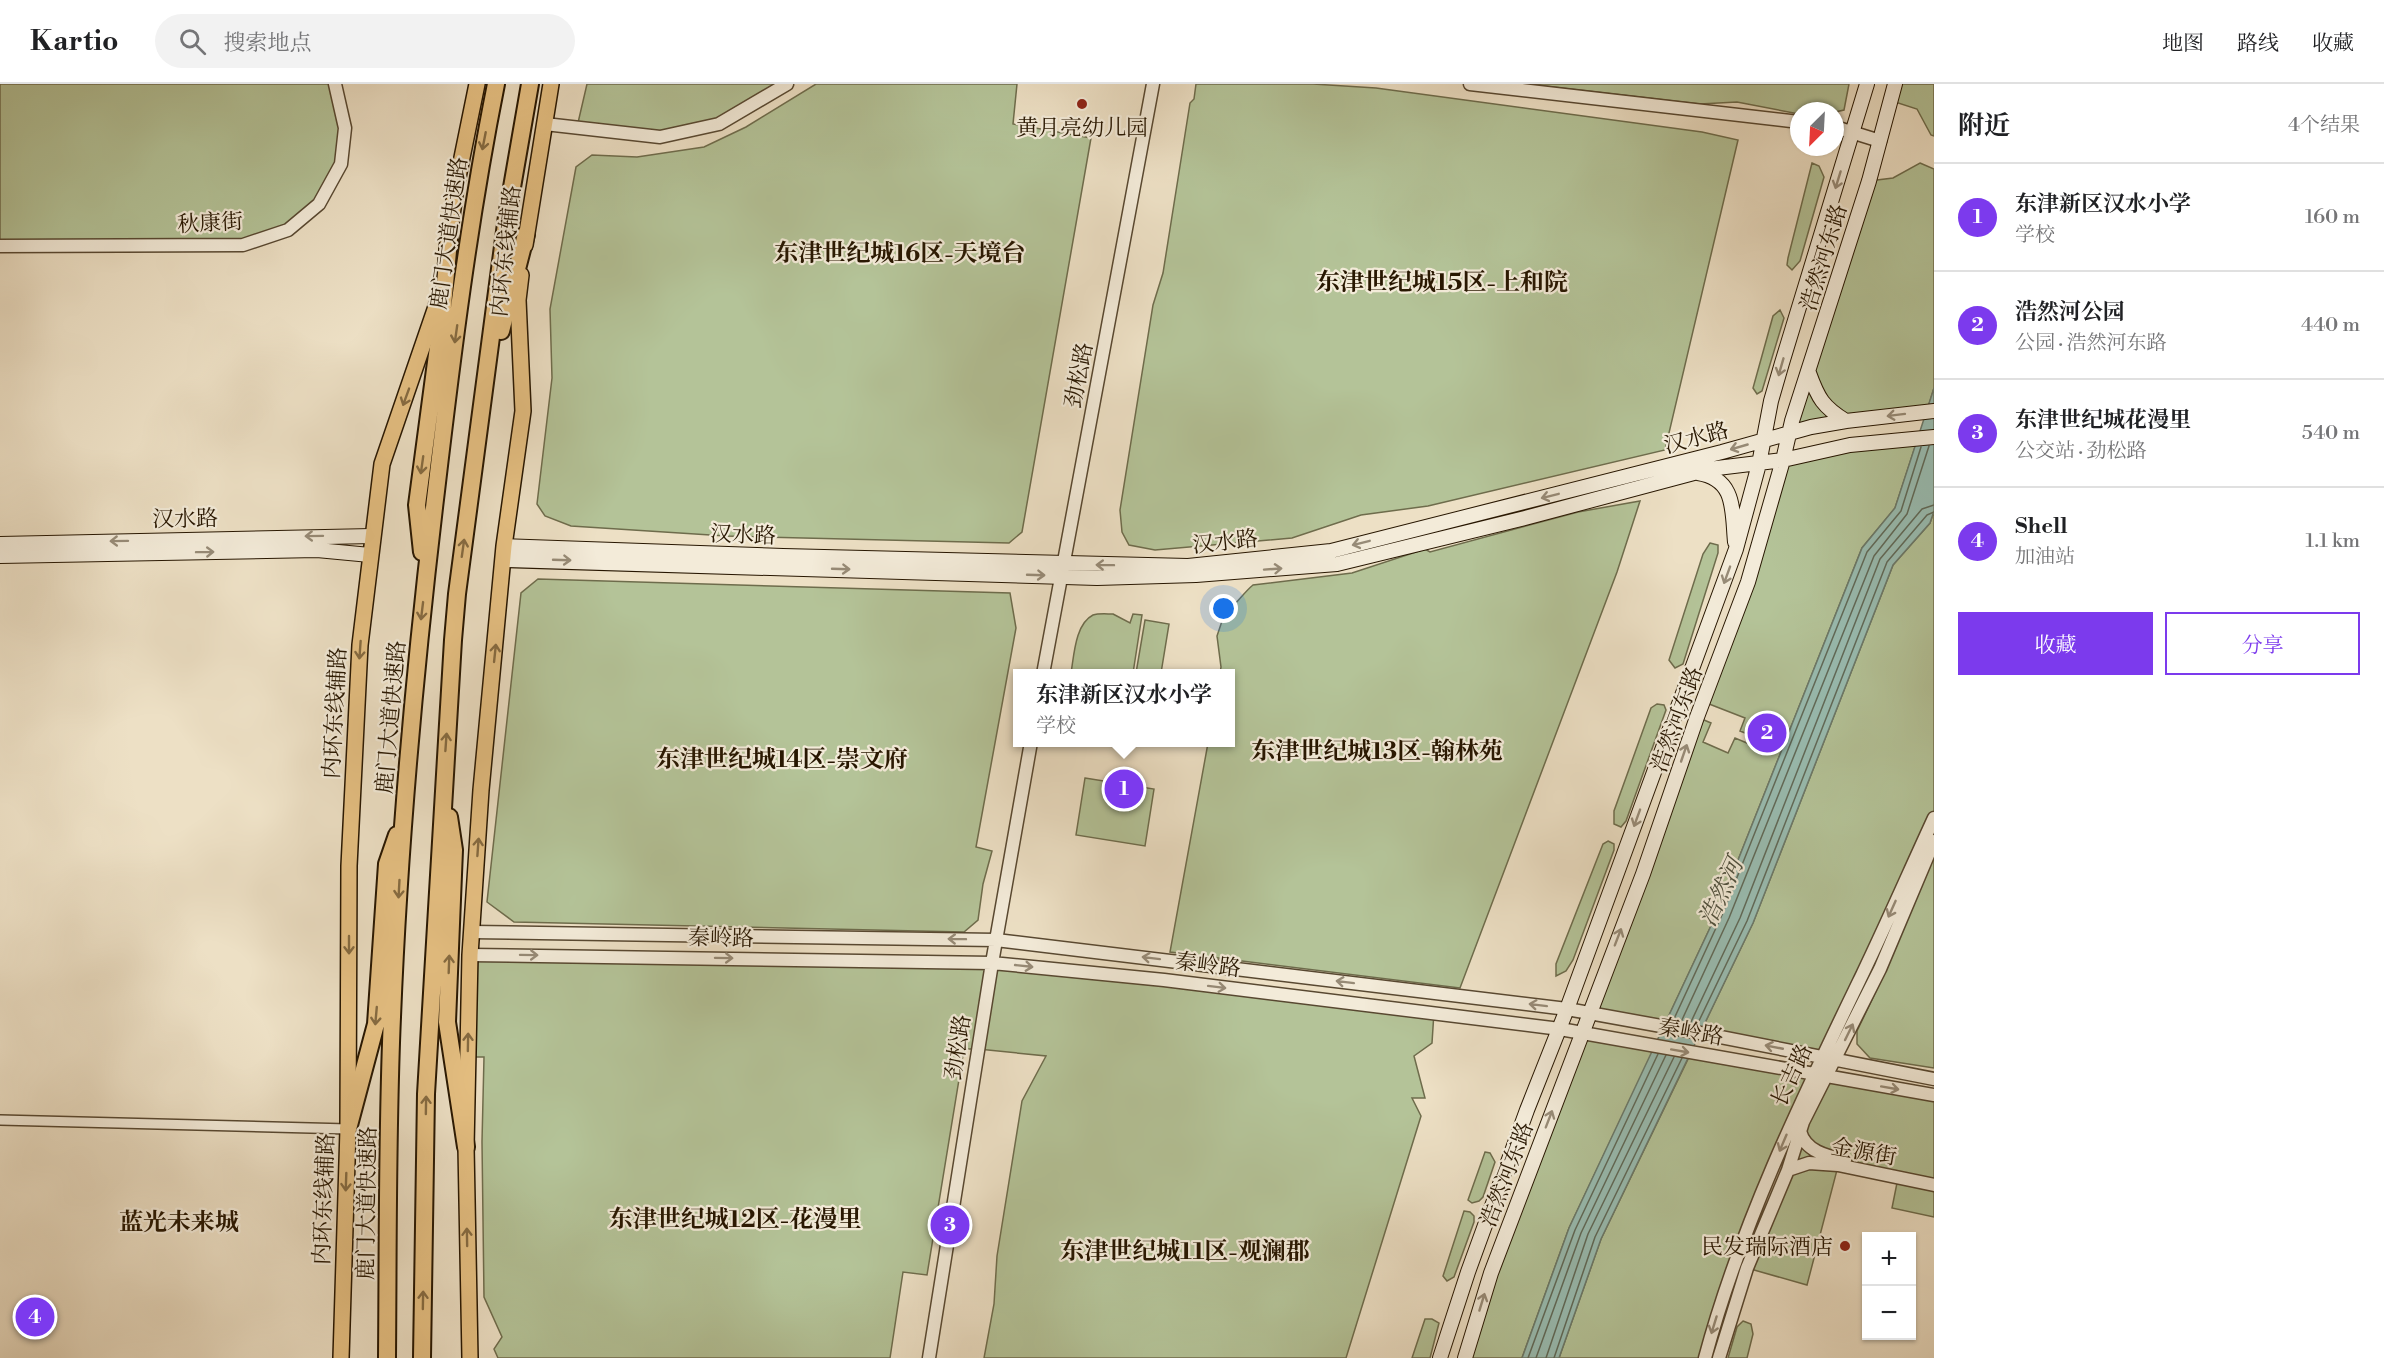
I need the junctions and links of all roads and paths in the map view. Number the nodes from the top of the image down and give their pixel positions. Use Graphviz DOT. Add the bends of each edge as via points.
graph roads {
  1 [pos="335,84"];
  2 [pos="477,84"];
  3 [pos="496,84"];
  4 [pos="530,84"];
  5 [pos="551,84"];
  6 [pos="787,84"];
  7 [pos="1153,84"];
  8 [pos="1470,84"];
  9 [pos="1867,84"];
  10 [pos="1895,84"];
  11 [pos="1790,121"];
  12 [pos="545,124"];
  13 [pos="1844,130"];
  14 [pos="1852,132"];
  15 [pos="1880,141"];
  16 [pos="526,234"];
  17 [pos="449,240"];
  18 [pos="0,246"];
  19 [pos="1809,373"];
  20 [pos="1934,411"];
  21 [pos="1852,420"];
  22 [pos="1789,435"];
  23 [pos="1934,437"];
  24 [pos="1765,440"];
  25 [pos="1783,460"];
  26 [pos="1759,464"];
  27 [pos="1696,473"];
  28 [pos="472,482"];
  29 [pos="372,536"];
  30 [pos="0,544"];
  31 [pos="1736,549"];
  32 [pos="504,553"];
  33 [pos="370,555"];
  34 [pos="0,556"];
  35 [pos="1062,570"];
  36 [pos="425,584"];
  37 [pos="1044,669"];
  38 [pos="1030,747"];
  39 [pos="443,780"];
  40 [pos="404,814"];
  41 [pos="1934,818"];
  42 [pos="1933,845"];
  43 [pos="472,933"];
  44 [pos="996,940"];
  45 [pos="470,955"];
  46 [pos="992,963"];
  47 [pos="1568,1009"];
  48 [pos="1589,1012"];
  49 [pos="1560,1029"];
  50 [pos="1581,1032"];
  51 [pos="1823,1056"];
  52 [pos="1836,1059"];
  53 [pos="1820,1075"];
  54 [pos="1934,1079"];
  55 [pos="1934,1095"];
  56 [pos="0,1120"];
  57 [pos="348,1129"];
  58 [pos="1800,1131"];
  59 [pos="466,1147"];
  60 [pos="1788,1170"];
  61 [pos="1934,1178"];
  62 [pos="1934,1185"];
  63 [pos="471,1355"];
  64 [pos="339,1356"];
  65 [pos="387,1358"];
  66 [pos="422,1358"];
  67 [pos="929,1358"];
  68 [pos="1440,1358"];
  69 [pos="1466,1358"];
  70 [pos="1705,1358"];
  71 [pos="1719,1358"];
  1 -- 18 [label="street, 秋康街" via="345,128 341,164 319,204 288,230 243,245"];
  2 -- 17 [label="main road, 内环东线辅路"];
  3 -- 36 [label="highway, 鹿门大道快速路, one-way" via="480,162"];
  4 -- 28 [label="highway" via="507,216"];
  5 -- 12 [label="main road, 内环东线辅路"];
  6 -- 12 [label="street" via="719,124 660,137"];
  7 -- 35 [label="street, 劲松路"];
  8 -- 11 [label="street"];
  9 -- 14 [label="main road, 浩然河东路"];
  10 -- 15 [label="main road, 浩然河东路"];
  12 -- 16 [label="main road, 内环东线辅路"];
  13 -- 14 [label="street"];
  14 -- 15 [label="street"];
  14 -- 24 [label="main road, 浩然河东路, one-way" via="1782,363"];
  15 -- 19 [label="main road, 浩然河东路"];
  16 -- 28 [label="highway" via="501,330 491,415"];
  16 -- 32 [label="main road, 内环东线辅路" via="518,300 523,411"];
  17 -- 29 [label="main road, 内环东线辅路, one-way" via="437,311 382,464"];
  17 -- 36 [label="highway, one-way" via="417,505"];
  19 -- 21 [label="main road" via="1828,410"];
  19 -- 22 [label="main road, 浩然河东路"];
  20 -- 21 [label="main road, 汉水路, one-way"];
  21 -- 22 [label="main road, 汉水路"];
  22 -- 24 [label="main road, 汉水路"];
  22 -- 25 [label="main road, 浩然河东路"];
  23 -- 25 [label="main road, 汉水路" via="1860,444"];
  24 -- 26 [label="main road, 浩然河东路"];
  24 -- 35 [label="main road, 汉水路, one-way" via="1331,551 1188,566"];
  25 -- 26 [label="main road, 汉水路"];
  48 -- 25 [label="main road, 浩然河东路, one-way" via="1748,582"];
  26 -- 27 [label="main road, 汉水路"];
  26 -- 31 [label="main road, 浩然河东路"];
  27 -- 31 [label="main road" via="1711,475 1723,483 1731,504"];
  35 -- 27 [label="main road, 汉水路, one-way" via="1196,575 1336,564"];
  39 -- 28 [label="highway, one-way" via="457,594"];
  29 -- 30 [label="main road, 汉水路, one-way"];
  29 -- 33 [label="main road, 内环东线辅路"];
  31 -- 47 [label="main road, 浩然河东路, one-way"];
  32 -- 35 [label="main road, 汉水路"];
  43 -- 32 [label="main road, 内环东线辅路, one-way" via="481,790"];
  34 -- 33 [label="main road, 汉水路, one-way" via="317,550"];
  33 -- 57 [label="main road, 内环东线辅路, one-way" via="360,645 349,866"];
  35 -- 37 [label="street, 劲松路"];
  36 -- 40 [label="highway, 鹿门大道快速路, one-way"];
  38 -- 44 [label="street, 劲松路"];
  59 -- 39 [label="highway, one-way" via="447,1022 454,850"];
  66 -- 39 [label="highway, one-way" via="426,1094"];
  40 -- 57 [label="highway, one-way" via="387,864 376,1024"];
  40 -- 65 [label="highway, 鹿门大道快速路, one-way" via="392,1016"];
  41 -- 51 [label="street, 长吉路, one-way"];
  52 -- 42 [label="street, 长吉路, one-way"];
  44 -- 43 [label="street, 秦岭路, one-way"];
  43 -- 45 [label="main road, 内环东线辅路"];
  44 -- 46 [label="street, 劲松路"];
  47 -- 44 [label="street, 秦岭路, one-way"];
  45 -- 46 [label="street, 秦岭路, one-way"];
  59 -- 45 [label="main road, 内环东线辅路, one-way"];
  46 -- 49 [label="street, 秦岭路, one-way"];
  46 -- 67 [label="street, 劲松路"];
  47 -- 48 [label="street, 秦岭路"];
  47 -- 49 [label="main road, 浩然河东路"];
  48 -- 50 [label="main road, 浩然河东路"];
  51 -- 48 [label="street, 秦岭路, one-way"];
  49 -- 50 [label="street, 秦岭路"];
  49 -- 68 [label="main road, 浩然河东路" via="1519,1132"];
  50 -- 53 [label="street, 秦岭路, one-way"];
  69 -- 50 [label="main road, 浩然河东路, one-way" via="1491,1273"];
  51 -- 52 [label="street, 秦岭路"];
  51 -- 53 [label="street, 长吉路"];
  52 -- 53 [label="street, 长吉路"];
  52 -- 54 [label="street, 秦岭路"];
  53 -- 55 [label="street, 秦岭路, one-way"];
  53 -- 58 [label="street, 长吉路"];
  53 -- 70 [label="street, 长吉路, one-way" via="1753,1215"];
  56 -- 57 [label="street"];
  57 -- 64 [label="main road, 内环东线辅路, one-way"];
  58 -- 60 [label="street, 长吉路"];
  58 -- 61 [label="street, 金源街" via="1803,1140 1820,1154"];
  63 -- 59 [label="main road, 内环东线辅路, one-way"];
  60 -- 62 [label="street, 金源街" via="1809,1163"];
  60 -- 71 [label="street, 长吉路" via="1747,1268"];
}
